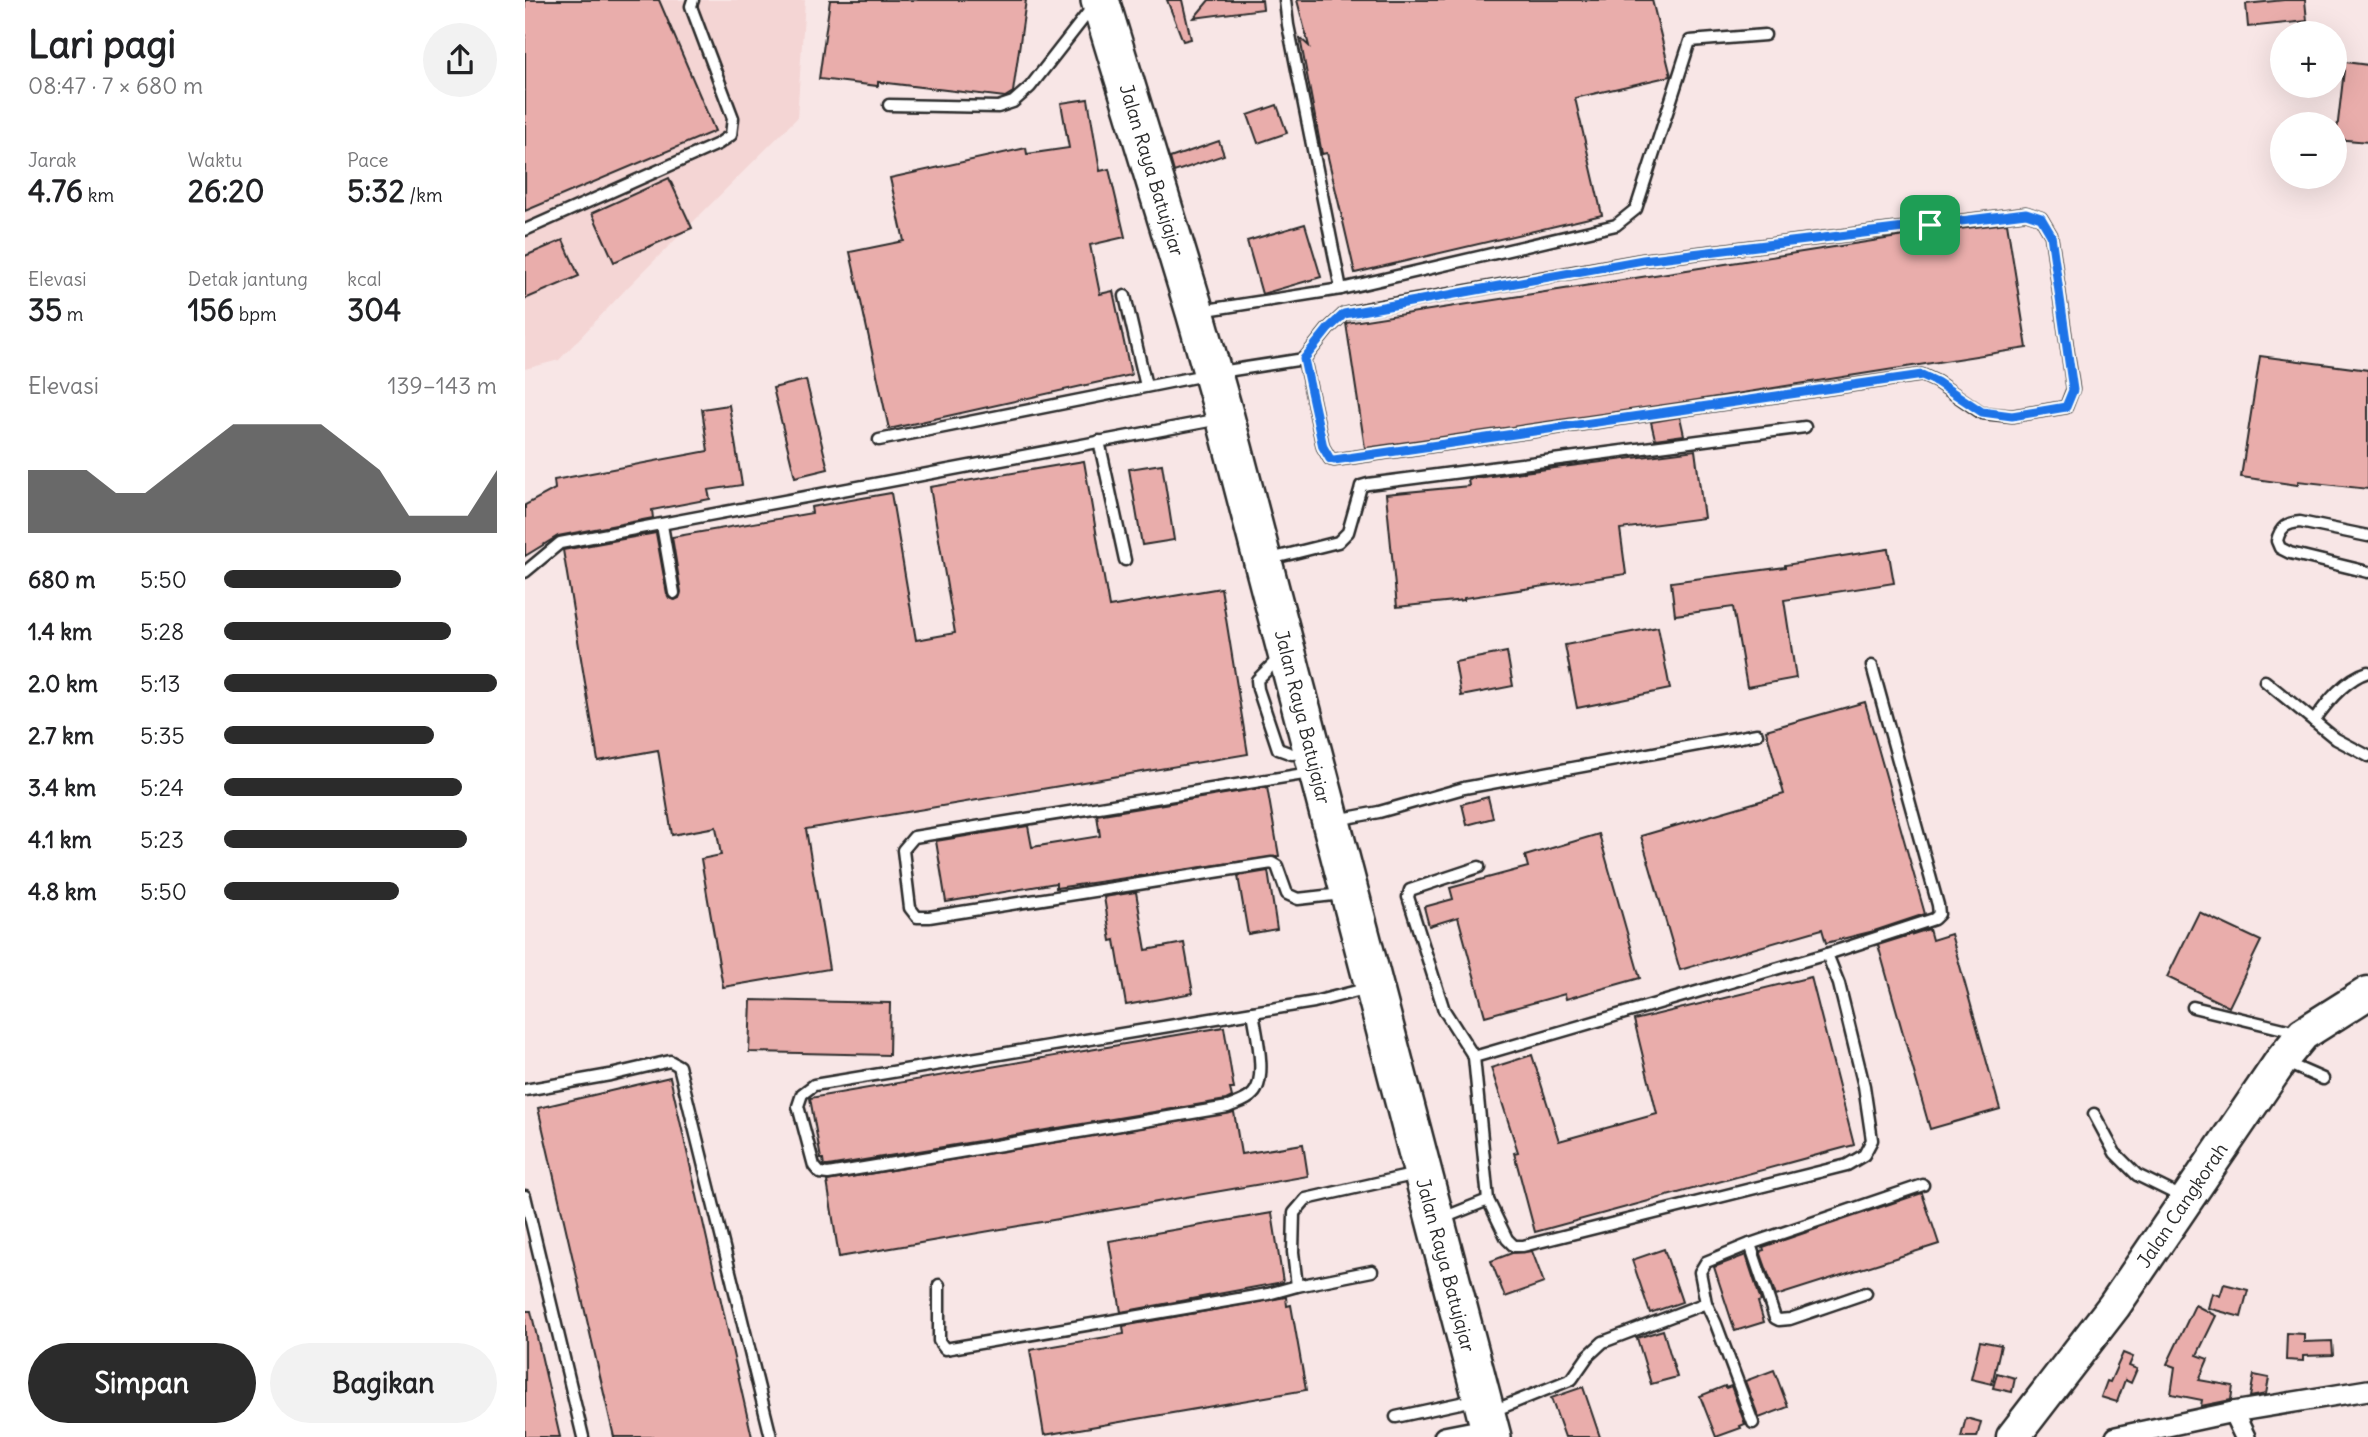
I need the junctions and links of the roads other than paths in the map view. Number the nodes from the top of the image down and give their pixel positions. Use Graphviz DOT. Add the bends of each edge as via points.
graph roads {
  1 [pos="693,0"];
  2 [pos="1099,0"];
  3 [pos="1285,0"];
  4 [pos="1765,35"];
  5 [pos="889,105"];
  6 [pos="525,230"];
  7 [pos="1341,289"];
  8 [pos="1125,296"];
  9 [pos="1195,312"];
  10 [pos="1304,359"];
  11 [pos="1213,373"];
  12 [pos="1146,386"];
  13 [pos="1225,417"];
  14 [pos="1805,427"];
  15 [pos="879,440"];
  16 [pos="1098,441"];
  17 [pos="662,525"];
  18 [pos="2368,536"];
  19 [pos="1125,560"];
  20 [pos="1263,561"];
  21 [pos="525,572"];
  22 [pos="2368,572"];
  23 [pos="674,593"];
  24 [pos="1871,666"];
  25 [pos="2368,672"];
  26 [pos="2265,681"];
  27 [pos="2313,720"];
  28 [pos="1757,734"];
  29 [pos="2368,756"];
  30 [pos="1314,761"];
  31 [pos="1329,821"];
  32 [pos="1479,867"];
  33 [pos="1349,892"];
  34 [pos="1827,954"];
  35 [pos="1373,987"];
  36 [pos="2368,993"];
  37 [pos="2193,1007"];
  38 [pos="1253,1012"];
  39 [pos="2303,1034"];
  40 [pos="1474,1057"];
  41 [pos="2281,1061"];
  42 [pos="2323,1079"];
  43 [pos="525,1090"];
  44 [pos="2094,1114"];
  45 [pos="1422,1172"];
  46 [pos="1923,1185"];
  47 [pos="525,1196"];
  48 [pos="1488,1200"];
  49 [pos="2186,1200"];
  50 [pos="1435,1220"];
  51 [pos="1750,1244"];
  52 [pos="1372,1271"];
  53 [pos="939,1284"];
  54 [pos="1297,1286"];
  55 [pos="1866,1293"];
  56 [pos="1706,1303"];
  57 [pos="2368,1390"];
  58 [pos="2233,1412"];
  59 [pos="1397,1417"];
  60 [pos="1487,1419"];
  61 [pos="1753,1423"];
  62 [pos="583,1437"];
  63 [pos="771,1437"];
  64 [pos="1444,1437"];
  65 [pos="2013,1437"];
  66 [pos="2116,1437"];
  67 [pos="2245,1437"];
  1 -- 6 [label="lane" via="693,12 733,118 731,135"];
  2 -- 5 [label="lane" via="1013,102 998,107"];
  2 -- 9 [label="highway, Jalan Raya Batujajar"];
  3 -- 7 [label="lane"];
  4 -- 7 [label="lane" via="1690,41 1636,209 1616,225"];
  7 -- 9 [label="lane"];
  8 -- 12 [label="lane"];
  9 -- 11 [label="highway, Jalan Raya Batujajar"];
  10 -- 10 [label="lane" via="1323,447 1334,460 1922,375 1982,412 2012,416 2066,407 2073,390 2051,235 2041,218 2026,213 1643,260 1365,309 1344,314"];
  10 -- 11 [label="lane"];
  11 -- 12 [label="lane"];
  11 -- 13 [label="highway, Jalan Raya Batujajar"];
  12 -- 15 [label="lane"];
  13 -- 16 [label="lane"];
  13 -- 20 [label="highway, Jalan Raya Batujajar"];
  14 -- 20 [label="lane" via="1368,484 1360,490 1348,532 1338,542"];
  16 -- 17 [label="lane"];
  16 -- 19 [label="lane"];
  17 -- 21 [label="lane" via="560,543"];
  17 -- 23 [label="lane"];
  18 -- 22 [label="lane" via="2300,522 2283,526 2277,541 2290,553"];
  20 -- 30 [label="highway, Jalan Raya Batujajar"];
  24 -- 34 [label="lane" via="1939,914"];
  25 -- 27 [label="lane" via="2329,699"];
  26 -- 27 [label="lane"];
  27 -- 29 [label="lane"];
  28 -- 31 [label="lane" via="1464,788"];
  30 -- 31 [label="highway, Jalan Raya Batujajar"];
  30 -- 33 [label="lane" via="914,837 903,850 910,908 917,917 929,917 1272,863 1287,894 1298,899"];
  31 -- 33 [label="highway, Jalan Raya Batujajar"];
  32 -- 40 [label="lane" via="1410,890 1408,897 1444,1010"];
  33 -- 35 [label="highway, Jalan Raya Batujajar"];
  34 -- 40 [label="lane"];
  34 -- 48 [label="lane" via="1864,1086 1872,1140 1864,1155 1847,1165 1523,1246 1514,1246 1507,1238"];
  35 -- 38 [label="lane"];
  35 -- 45 [label="highway, Jalan Raya Batujajar"];
  36 -- 39 [label="main road, Jalan Cangkorah"];
  37 -- 39 [label="lane"];
  38 -- 38 [label="lane" via="814,1085 802,1094 798,1106 814,1166 828,1174 1228,1107 1247,1099 1260,1083"];
  39 -- 41 [label="main road, Jalan Cangkorah"];
  40 -- 48 [label="lane"];
  41 -- 42 [label="lane"];
  41 -- 49 [label="main road, Jalan Cangkorah"];
  43 -- 63 [label="lane" via="670,1061 679,1066"];
  44 -- 49 [label="lane" via="2115,1153 2137,1175"];
  45 -- 50 [label="highway, Jalan Raya Batujajar"];
  45 -- 54 [label="lane" via="1305,1199 1294,1213"];
  46 -- 51 [label="lane"];
  47 -- 62 [label="lane"];
  48 -- 50 [label="lane"];
  49 -- 65 [label="main road, Jalan Cangkorah" via="2114,1306"];
  50 -- 60 [label="highway, Jalan Raya Batujajar"];
  51 -- 55 [label="lane" via="1779,1320"];
  51 -- 56 [label="lane" via="1706,1262 1700,1272"];
  52 -- 54 [label="lane"];
  53 -- 54 [label="lane" via="939,1341 944,1349"];
  56 -- 60 [label="lane" via="1603,1342 1572,1379"];
  56 -- 61 [label="lane"];
  57 -- 58 [label="street"];
  58 -- 66 [label="street"];
  58 -- 67 [label="street"];
  59 -- 60 [label="lane"];
  60 -- 64 [label="street"];
}
